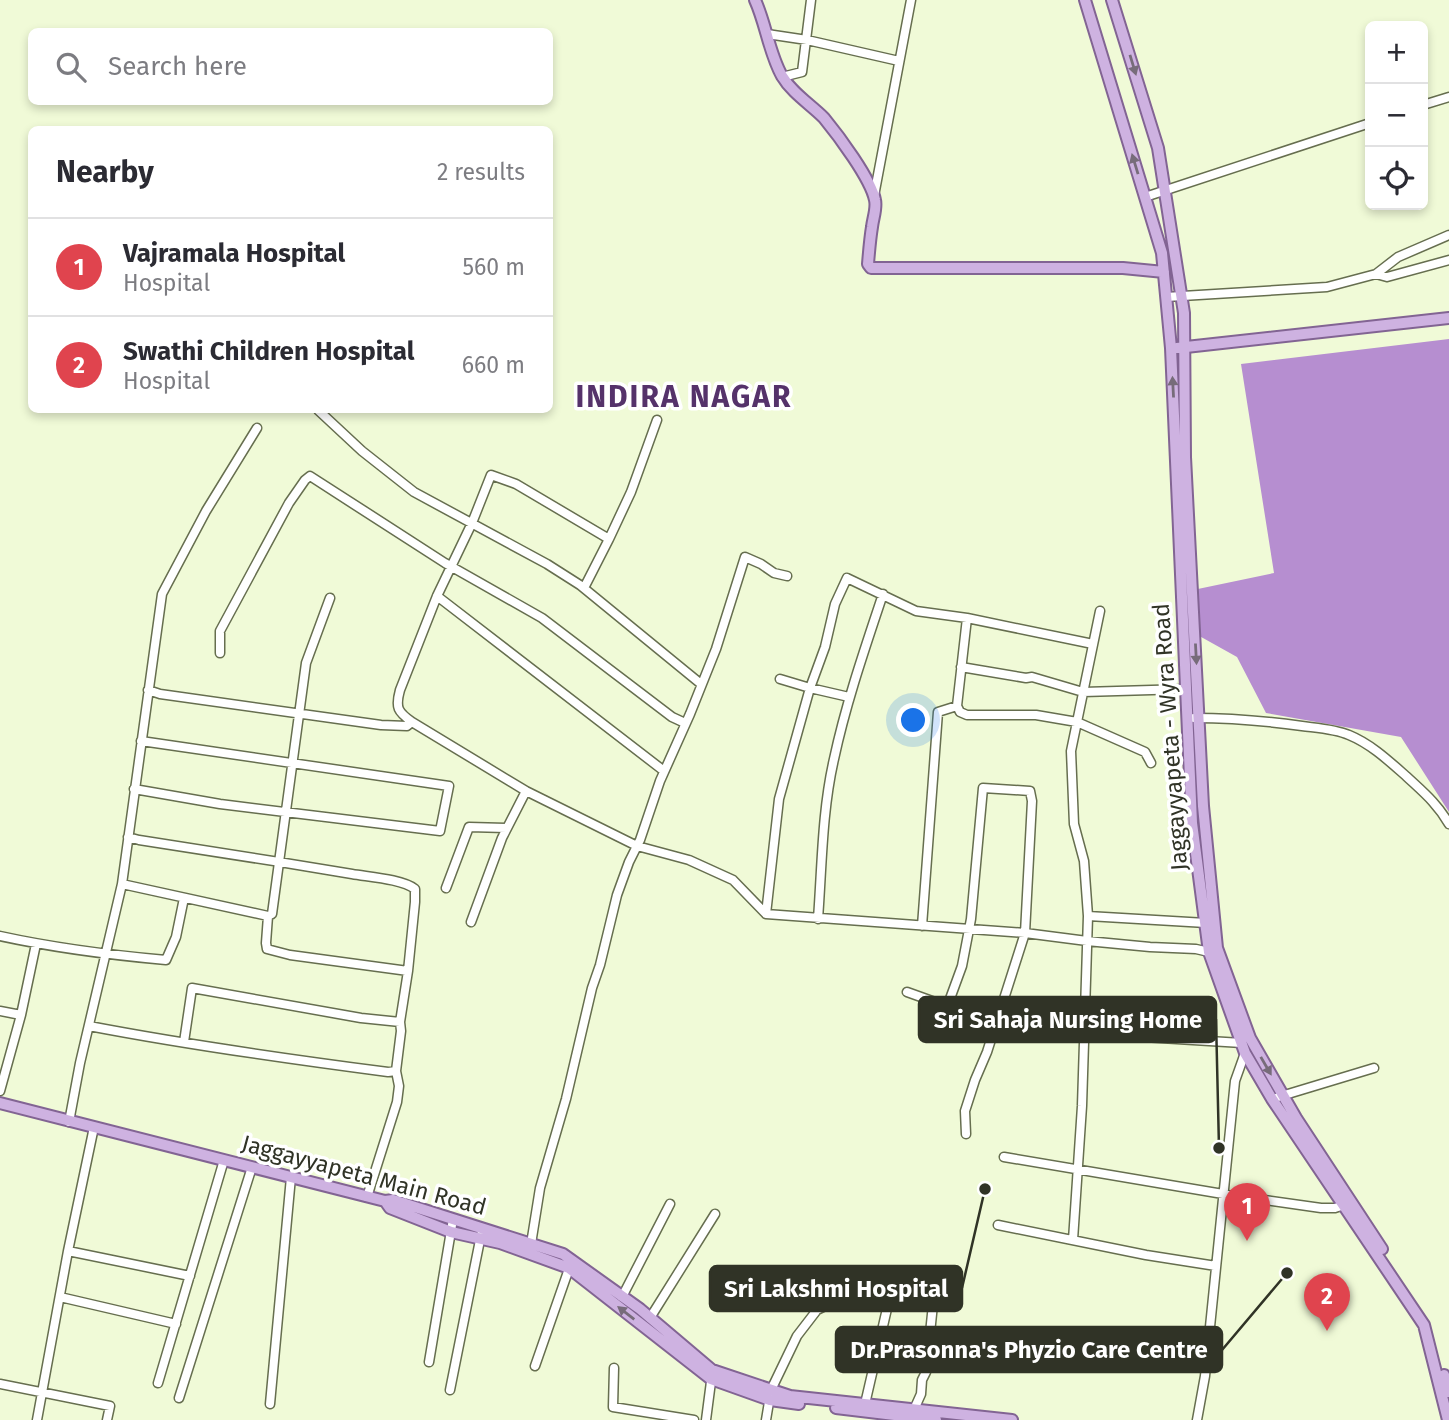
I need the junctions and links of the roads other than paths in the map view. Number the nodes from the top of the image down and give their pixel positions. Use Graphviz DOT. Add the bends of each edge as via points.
graph roads {
  1 [pos="755,0"];
  2 [pos="811,0"];
  3 [pos="911,0"];
  4 [pos="1085,0"];
  5 [pos="1112,0"];
  6 [pos="766,34"];
  7 [pos="807,40"];
  8 [pos="899,61"];
  9 [pos="782,77"];
  10 [pos="1449,97"];
  11 [pos="1428,103"];
  12 [pos="1365,125"];
  13 [pos="1165,191"];
  14 [pos="874,196"];
  15 [pos="1145,197"];
  16 [pos="1449,235"];
  17 [pos="1449,260"];
  18 [pos="1164,272"];
  19 [pos="1376,274"];
  20 [pos="1181,296"];
  21 [pos="1166,297"];
  22 [pos="1449,318"];
  23 [pos="1184,347"];
  24 [pos="1171,348"];
  25 [pos="321,413"];
  26 [pos="657,420"];
  27 [pos="257,428"];
  28 [pos="471,523"];
  29 [pos="609,539"];
  30 [pos="452,567"];
  31 [pos="787,576"];
  32 [pos="584,588"];
  33 [pos="883,594"];
  34 [pos="437,596"];
  35 [pos="330,598"];
  36 [pos="1100,611"];
  37 [pos="967,618"];
  38 [pos="1093,644"];
  39 [pos="220,653"];
  40 [pos="961,667"];
  41 [pos="780,680"];
  42 [pos="701,684"];
  43 [pos="810,688"];
  44 [pos="1186,689"];
  45 [pos="148,690"];
  46 [pos="1083,692"];
  47 [pos="849,697"];
  48 [pos="957,706"];
  49 [pos="298,714"];
  50 [pos="1193,718"];
  51 [pos="1077,722"];
  52 [pos="412,723"];
  53 [pos="685,723"];
  54 [pos="141,741"];
  55 [pos="292,762"];
  56 [pos="1151,763"];
  57 [pos="664,771"];
  58 [pos="134,789"];
  59 [pos="526,791"];
  60 [pos="286,812"];
  61 [pos="1449,824"];
  62 [pos="506,828"];
  63 [pos="128,837"];
  64 [pos="636,846"];
  65 [pos="279,861"];
  66 [pos="122,884"];
  67 [pos="446,888"];
  68 [pos="184,898"];
  69 [pos="766,914"];
  70 [pos="268,916"];
  71 [pos="1088,916"];
  72 [pos="818,919"];
  73 [pos="471,922"];
  74 [pos="1206,923"];
  75 [pos="922,926"];
  76 [pos="969,929"];
  77 [pos="1025,933"];
  78 [pos="0,936"];
  79 [pos="1087,941"];
  80 [pos="36,944"];
  81 [pos="1209,951"];
  82 [pos="105,955"];
  83 [pos="408,971"];
  84 [pos="906,992"];
  85 [pos="947,1007"];
  86 [pos="0,1011"];
  87 [pos="21,1015"];
  88 [pos="400,1023"];
  89 [pos="995,1024"];
  90 [pos="89,1026"];
  91 [pos="1084,1032"];
  92 [pos="184,1042"];
  93 [pos="1243,1048"];
  94 [pos="1374,1068"];
  95 [pos="396,1071"];
  96 [pos="0,1090"];
  97 [pos="1278,1097"];
  98 [pos="0,1103"];
  99 [pos="69,1121"];
  100 [pos="94,1127"];
  101 [pos="966,1134"];
  102 [pos="1004,1157"];
  103 [pos="224,1160"];
  104 [pos="253,1167"];
  105 [pos="1077,1170"];
  106 [pos="291,1177"];
  107 [pos="1223,1194"];
  108 [pos="367,1197"];
  109 [pos="385,1201"];
  110 [pos="670,1204"];
  111 [pos="1344,1205"];
  112 [pos="715,1214"];
  113 [pos="453,1219"];
  114 [pos="998,1225"];
  115 [pos="451,1231"];
  116 [pos="482,1233"];
  117 [pos="1073,1240"];
  118 [pos="531,1244"];
  119 [pos="68,1251"];
  120 [pos="570,1264"];
  121 [pos="1216,1266"];
  122 [pos="190,1276"];
  123 [pos="935,1285"];
  124 [pos="60,1297"];
  125 [pos="622,1297"];
  126 [pos="650,1318"];
  127 [pos="176,1324"];
  128 [pos="1136,1359"];
  129 [pos="429,1362"];
  130 [pos="1206,1363"];
  131 [pos="535,1366"];
  132 [pos="614,1368"];
  133 [pos="712,1375"];
  134 [pos="158,1383"];
  135 [pos="0,1384"];
  136 [pos="450,1390"];
  137 [pos="42,1392"];
  138 [pos="1449,1392"];
  139 [pos="771,1395"];
  140 [pos="179,1398"];
  141 [pos="270,1404"];
  142 [pos="865,1404"];
  143 [pos="912,1415"];
  144 [pos="37,1420"];
  145 [pos="107,1420"];
  146 [pos="694,1420"];
  147 [pos="706,1420"];
  148 [pos="766,1420"];
  149 [pos="936,1420"];
  150 [pos="1012,1420"];
  151 [pos="1197,1420"];
  152 [pos="1448,1420"];
  1 -- 6 [label="main road"];
  2 -- 7 [label="street"];
  3 -- 8 [label="street"];
  15 -- 4 [label="main road, Jaggayyapeta - Wyra Road, one-way"];
  5 -- 13 [label="main road, one-way" via="1158,148"];
  6 -- 7 [label="street"];
  6 -- 9 [label="main road"];
  7 -- 8 [label="street"];
  7 -- 9 [label="street" via="802,72"];
  8 -- 14 [label="street"];
  9 -- 14 [label="main road" via="844,143"];
  10 -- 11 [label="street"];
  12 -- 13 [label="street"];
  13 -- 15 [label="street"];
  13 -- 20 [label="main road"];
  14 -- 18 [label="main road" via="867,264 871,268"];
  15 -- 18 [label="main road, Jaggayyapeta - Wyra Road"];
  16 -- 19 [label="street" via="1398,257"];
  17 -- 19 [label="street" via="1387,277"];
  18 -- 21 [label="main road, Jaggayyapeta - Wyra Road"];
  19 -- 20 [label="street" via="1327,287"];
  20 -- 21 [label="street"];
  20 -- 23 [label="main road"];
  21 -- 24 [label="main road, Jaggayyapeta - Wyra Road"];
  22 -- 23 [label="main road"];
  23 -- 24 [label="main road"];
  23 -- 50 [label="main road, one-way"];
  44 -- 24 [label="main road, Jaggayyapeta - Wyra Road, one-way"];
  25 -- 28 [label="street" via="414,492"];
  26 -- 29 [label="street"];
  27 -- 45 [label="street" via="162,594"];
  28 -- 29 [label="street" via="491,475 516,484"];
  28 -- 30 [label="street"];
  28 -- 32 [label="street"];
  29 -- 32 [label="street"];
  30 -- 34 [label="street"];
  30 -- 39 [label="street" via="310,476 289,503 219,631"];
  30 -- 53 [label="street" via="542,618"];
  31 -- 42 [label="street" via="746,557"];
  32 -- 42 [label="street"];
  33 -- 37 [label="street" via="916,611"];
  33 -- 43 [label="street" via="847,578"];
  33 -- 47 [label="street"];
  34 -- 52 [label="street" via="397,701"];
  34 -- 57 [label="street"];
  35 -- 49 [label="street" via="306,663"];
  36 -- 38 [label="street"];
  37 -- 38 [label="street"];
  37 -- 40 [label="street"];
  38 -- 46 [label="street"];
  40 -- 46 [label="street" via="1032,677"];
  40 -- 48 [label="street"];
  41 -- 43 [label="street"];
  42 -- 53 [label="street"];
  43 -- 47 [label="street"];
  43 -- 69 [label="street" via="779,799"];
  44 -- 46 [label="street"];
  44 -- 50 [label="main road, Jaggayyapeta - Wyra Road"];
  45 -- 49 [label="street"];
  45 -- 54 [label="street"];
  46 -- 51 [label="street"];
  47 -- 72 [label="street" via="827,796"];
  48 -- 51 [label="street" via="967,715 1036,715"];
  48 -- 75 [label="street" via="938,712"];
  49 -- 52 [label="street" via="381,725"];
  49 -- 55 [label="street"];
  50 -- 61 [label="street" via="1278,723 1350,735 1389,760 1429,797"];
  50 -- 74 [label="main road, Jaggayyapeta - Wyra Road" via="1192,823"];
  50 -- 97 [label="main road, one-way" via="1217,948 1250,1038"];
  51 -- 56 [label="street" via="1144,752"];
  51 -- 71 [label="street" via="1071,751 1074,824 1084,861"];
  52 -- 59 [label="street"];
  53 -- 57 [label="street"];
  54 -- 55 [label="street"];
  54 -- 58 [label="street"];
  55 -- 60 [label="street"];
  55 -- 60 [label="street" via="449,786 440,831"];
  57 -- 64 [label="street"];
  58 -- 60 [label="street"];
  58 -- 63 [label="street"];
  59 -- 62 [label="street"];
  59 -- 64 [label="street"];
  60 -- 65 [label="street"];
  62 -- 67 [label="street" via="469,827"];
  62 -- 73 [label="street"];
  63 -- 65 [label="street"];
  63 -- 66 [label="street"];
  64 -- 69 [label="street" via="689,860 733,880"];
  64 -- 118 [label="street" via="617,895 592,988 540,1188"];
  65 -- 70 [label="street"];
  65 -- 83 [label="street" via="412,886 415,902"];
  66 -- 68 [label="street"];
  66 -- 82 [label="street"];
  68 -- 70 [label="street"];
  68 -- 82 [label="street" via="166,960"];
  69 -- 72 [label="street"];
  70 -- 83 [label="street" via="269,951"];
  71 -- 74 [label="street"];
  71 -- 79 [label="street"];
  72 -- 75 [label="street"];
  74 -- 81 [label="main road, Jaggayyapeta - Wyra Road"];
  75 -- 76 [label="street"];
  76 -- 77 [label="street"];
  76 -- 77 [label="street" via="983,788 1030,791"];
  76 -- 85 [label="street"];
  77 -- 79 [label="street"];
  77 -- 89 [label="street"];
  78 -- 80 [label="street"];
  79 -- 81 [label="street"];
  79 -- 91 [label="street"];
  80 -- 82 [label="street"];
  80 -- 87 [label="street"];
  81 -- 93 [label="main road, Jaggayyapeta - Wyra Road"];
  82 -- 90 [label="street"];
  83 -- 88 [label="street"];
  84 -- 85 [label="street"];
  85 -- 89 [label="street"];
  86 -- 87 [label="street"];
  87 -- 96 [label="street"];
  88 -- 92 [label="street" via="192,988"];
  88 -- 95 [label="street"];
  89 -- 91 [label="street"];
  89 -- 101 [label="street" via="965,1111"];
  90 -- 92 [label="street"];
  90 -- 99 [label="street"];
  91 -- 93 [label="street"];
  91 -- 105 [label="street"];
  92 -- 95 [label="street"];
  93 -- 97 [label="main road, Jaggayyapeta - Wyra Road"];
  93 -- 107 [label="street"];
  94 -- 97 [label="street"];
  95 -- 108 [label="street" via="400,1086 397,1102"];
  97 -- 111 [label="main road, Jaggayyapeta - Wyra Road"];
  97 -- 138 [label="main road" via="1428,1319"];
  98 -- 99 [label="main road, Jaggayyapeta Main Road"];
  99 -- 100 [label="main road, Jaggayyapeta Main Road"];
  100 -- 103 [label="main road, Jaggayyapeta Main Road"];
  100 -- 119 [label="street"];
  102 -- 105 [label="street"];
  103 -- 104 [label="main road, Jaggayyapeta Main Road"];
  103 -- 122 [label="street"];
  104 -- 106 [label="main road, Jaggayyapeta Main Road"];
  104 -- 140 [label="street"];
  105 -- 107 [label="street"];
  105 -- 117 [label="street"];
  106 -- 108 [label="main road, Jaggayyapeta Main Road"];
  106 -- 141 [label="street"];
  107 -- 111 [label="street" via="1321,1208"];
  107 -- 121 [label="street"];
  108 -- 109 [label="main road, Jaggayyapeta Main Road"];
  109 -- 113 [label="main road, Jaggayyapeta Main Road"];
  109 -- 115 [label="main road" via="390,1208"];
  110 -- 125 [label="street"];
  111 -- 152 [label="main road, Jaggayyapeta - Wyra Road" via="1424,1325"];
  112 -- 126 [label="street"];
  113 -- 115 [label="street"];
  113 -- 116 [label="main road, Jaggayyapeta Main Road"];
  114 -- 117 [label="street"];
  115 -- 116 [label="main road"];
  115 -- 129 [label="street"];
  116 -- 118 [label="main road, Jaggayyapeta Main Road"];
  116 -- 120 [label="main road"];
  116 -- 136 [label="street"];
  117 -- 121 [label="street"];
  118 -- 120 [label="main road, Jaggayyapeta Main Road" via="563,1254"];
  119 -- 122 [label="street"];
  119 -- 124 [label="street"];
  120 -- 125 [label="main road, Jaggayyapeta Main Road"];
  120 -- 131 [label="street"];
  133 -- 120 [label="main road, one-way"];
  121 -- 130 [label="street"];
  122 -- 127 [label="street"];
  123 -- 143 [label="street" via="926,1372"];
  124 -- 127 [label="street"];
  124 -- 137 [label="street"];
  125 -- 126 [label="main road, Jaggayyapeta Main Road"];
  126 -- 133 [label="main road, Jaggayyapeta Main Road"];
  127 -- 134 [label="street"];
  128 -- 130 [label="street"];
  130 -- 151 [label="street"];
  132 -- 146 [label="street" via="613,1407"];
  133 -- 139 [label="main road"];
  133 -- 147 [label="street"];
  135 -- 137 [label="street"];
  137 -- 144 [label="street"];
  137 -- 145 [label="street" via="110,1406"];
  139 -- 142 [label="main road"];
  139 -- 142 [label="street" via="797,1336 817,1310 829,1304 888,1300"];
  139 -- 143 [label="main road"];
  139 -- 148 [label="street"];
  142 -- 143 [label="main road"];
  143 -- 149 [label="main road"];
  143 -- 150 [label="main road"];
}
